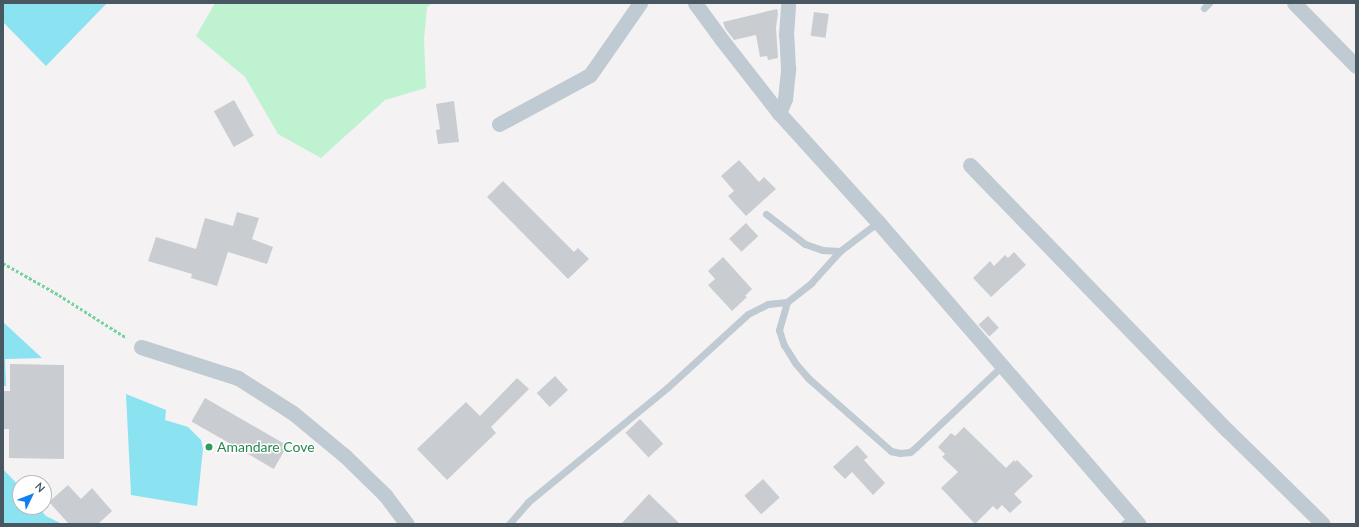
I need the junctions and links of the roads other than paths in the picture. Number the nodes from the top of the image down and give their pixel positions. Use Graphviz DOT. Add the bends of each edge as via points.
graph roads {
  1 [pos="640,3"];
  2 [pos="695,3"];
  3 [pos="788,3"];
  4 [pos="1294,3"];
  5 [pos="1356,66"];
  6 [pos="779,113"];
  7 [pos="499,124"];
  8 [pos="970,165"];
  9 [pos="766,214"];
  10 [pos="878,222"];
  11 [pos="840,251"];
  12 [pos="787,302"];
  13 [pos="141,347"];
  14 [pos="1002,366"];
  15 [pos="1132,521"];
  16 [pos="407,524"];
  17 [pos="508,524"];
  18 [pos="1323,524"];
  1 -- 7 [label="street" via="590,75"];
  2 -- 6 [label="street"];
  3 -- 6 [label="street" via="788,68 785,99"];
  4 -- 5 [label="street"];
  6 -- 10 [label="street"];
  8 -- 18 [label="street" via="1227,430"];
  9 -- 11 [label="lane" via="806,244 822,250"];
  10 -- 11 [label="lane"];
  10 -- 14 [label="street"];
  11 -- 12 [label="lane" via="811,283"];
  12 -- 14 [label="lane" via="779,330 784,345 796,364 808,378 891,450 900,453 910,452 916,447"];
  12 -- 17 [label="lane" via="768,304 748,314 668,387 528,502"];
  13 -- 16 [label="street" via="238,378 293,413 351,462 385,495"];
  14 -- 15 [label="street"];
}
